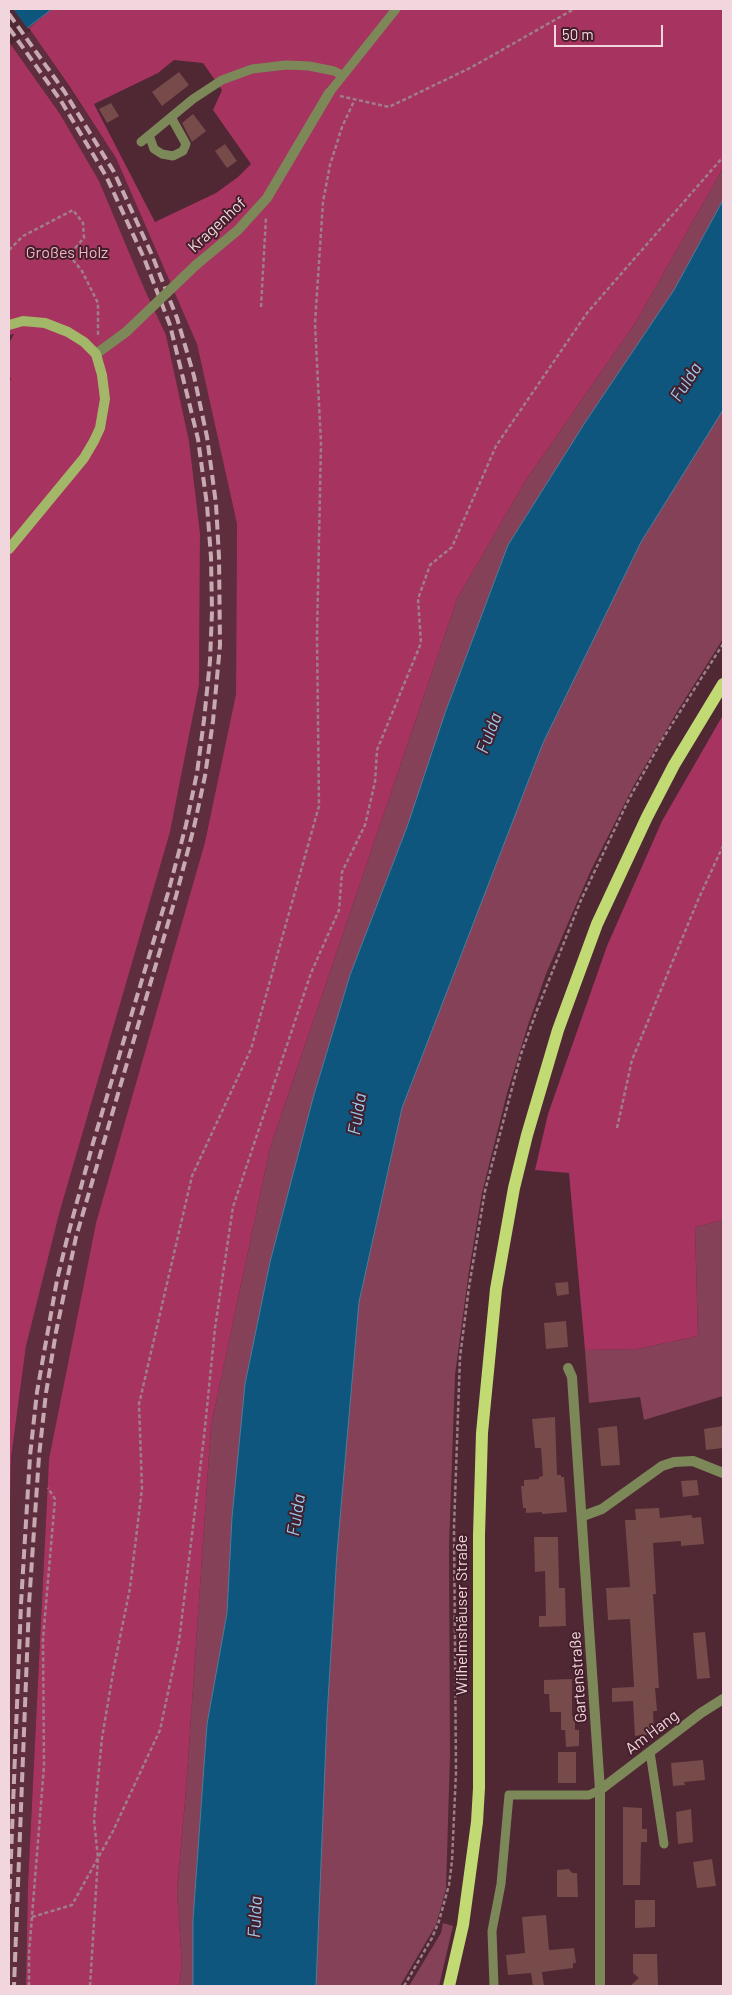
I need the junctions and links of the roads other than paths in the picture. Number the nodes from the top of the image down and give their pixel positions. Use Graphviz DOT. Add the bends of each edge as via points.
graph roads {
  1 [pos="396,9"];
  2 [pos="342,75"];
  3 [pos="329,93"];
  4 [pos="171,118"];
  5 [pos="149,135"];
  6 [pos="140,142"];
  7 [pos="9,325"];
  8 [pos="97,353"];
  9 [pos="9,549"];
  10 [pos="723,684"];
  11 [pos="568,1368"];
  12 [pos="723,1473"];
  13 [pos="583,1516"];
  14 [pos="723,1699"];
  15 [pos="650,1752"];
  16 [pos="600,1790"];
  17 [pos="664,1844"];
  18 [pos="449,1986"];
  19 [pos="494,1986"];
  20 [pos="600,1986"];
  1 -- 2 [label="lane"];
  2 -- 3 [label="lane"];
  2 -- 4 [label="lane" via="309,66 252,69 222,80"];
  3 -- 8 [label="street, Kragenhof, bridge" via="267,198 238,230 126,332"];
  4 -- 5 [label="lane"];
  4 -- 5 [label="lane" via="186,144 183,151 172,156 162,154 154,149"];
  5 -- 6 [label="lane"];
  7 -- 8 [label="street" via="23,321 45,323 68,332"];
  8 -- 9 [label="street" via="104,398 103,415 94,441 73,472"];
  10 -- 18 [label="main road, Wilhelmshäuser Straße" via="647,816 579,969 536,1100 518,1170 490,1336 482,1433 478,1535 477,1822 463,1925"];
  11 -- 13 [label="street, Gartenstraße" via="572,1377"];
  12 -- 13 [label="street" via="693,1462 674,1462 662,1466 602,1509"];
  13 -- 16 [label="street, Gartenstraße"];
  14 -- 15 [label="street, Am Hang"];
  15 -- 16 [label="street, Am Hang"];
  15 -- 17 [label="lane"];
  16 -- 19 [label="lane" via="589,1794 509,1795 501,1884 492,1931"];
  16 -- 20 [label="street, Gartenstraße"];
}
